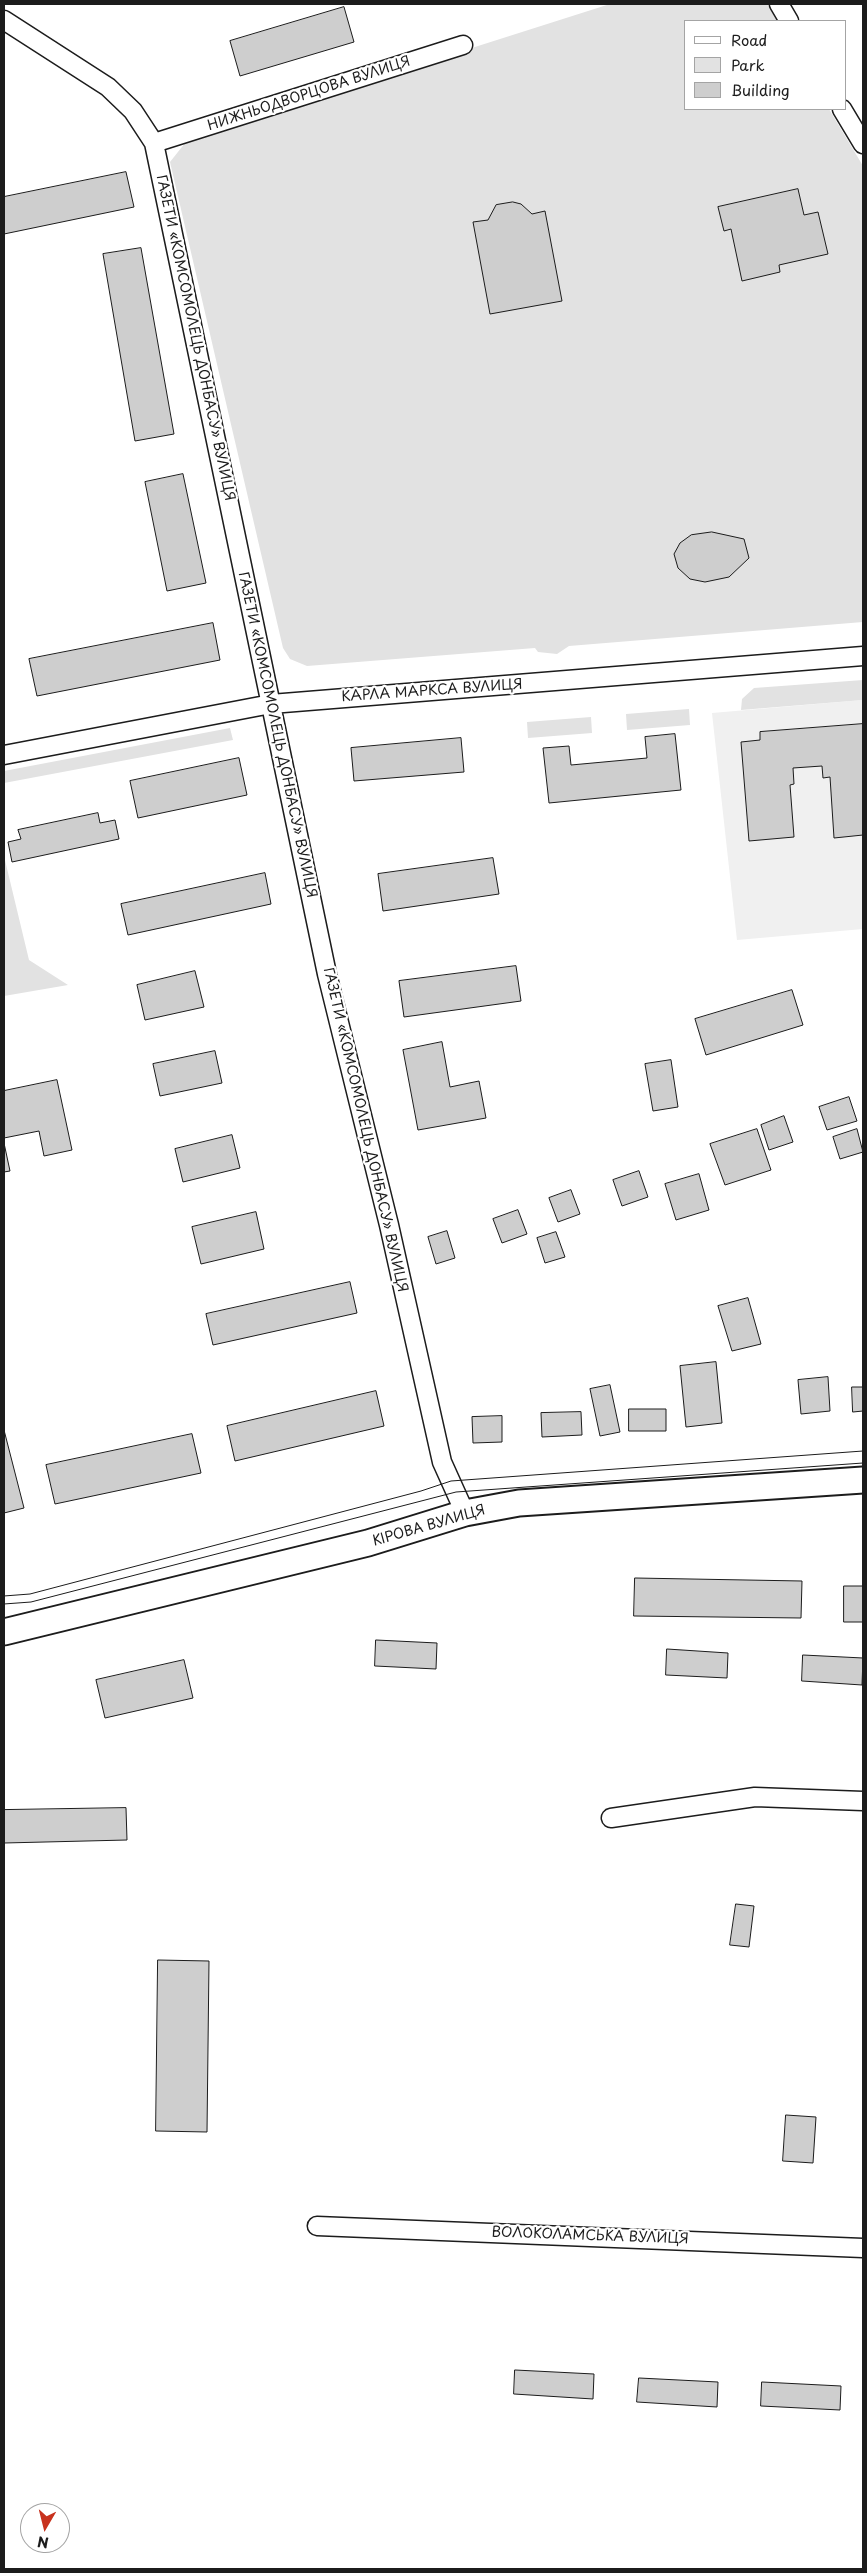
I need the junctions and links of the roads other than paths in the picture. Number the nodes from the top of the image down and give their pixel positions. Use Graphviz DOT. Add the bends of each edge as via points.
graph roads {
  1 [pos="779,4"];
  2 [pos="4,20"];
  3 [pos="788,20"];
  4 [pos="463,45"];
  5 [pos="843,110"];
  6 [pos="154,143"];
  7 [pos="863,144"];
  8 [pos="863,656"];
  9 [pos="271,704"];
  10 [pos="4,755"];
  11 [pos="863,1480"];
  12 [pos="465,1513"];
  13 [pos="4,1632"];
  14 [pos="863,1802"];
  15 [pos="611,1818"];
  16 [pos="316,2226"];
  17 [pos="863,2248"];
  1 -- 3 [label="street"];
  2 -- 6 [label="street, ГАЗЕТИ «КОМСОМОЛЕЦЬ ДОНБАСУ» ВУЛИЦЯ" via="108,87 134,111"];
  4 -- 6 [label="street, НИЖНЬОДВОРЦОВА ВУЛИЦЯ"];
  5 -- 7 [label="street"];
  6 -- 9 [label="street, ГАЗЕТИ «КОМСОМОЛЕЦЬ ДОНБАСУ» ВУЛИЦЯ"];
  8 -- 9 [label="street, КАРЛА МАРКСА ВУЛИЦЯ"];
  9 -- 10 [label="street, КАРЛА МАРКСА ВУЛИЦЯ"];
  9 -- 12 [label="street, ГАЗЕТИ «КОМСОМОЛЕЦЬ ДОНБАСУ» ВУЛИЦЯ" via="327,974 389,1225 442,1462"];
  11 -- 12 [label="main road, КІРОВА ВУЛИЦЯ" via="519,1504"];
  12 -- 13 [label="main road, КІРОВА ВУЛИЦЯ" via="368,1543"];
  14 -- 15 [label="street" via="755,1797"];
  16 -- 17 [label="street, ВОЛОКОЛАМСЬКА ВУЛИЦЯ"];
}
